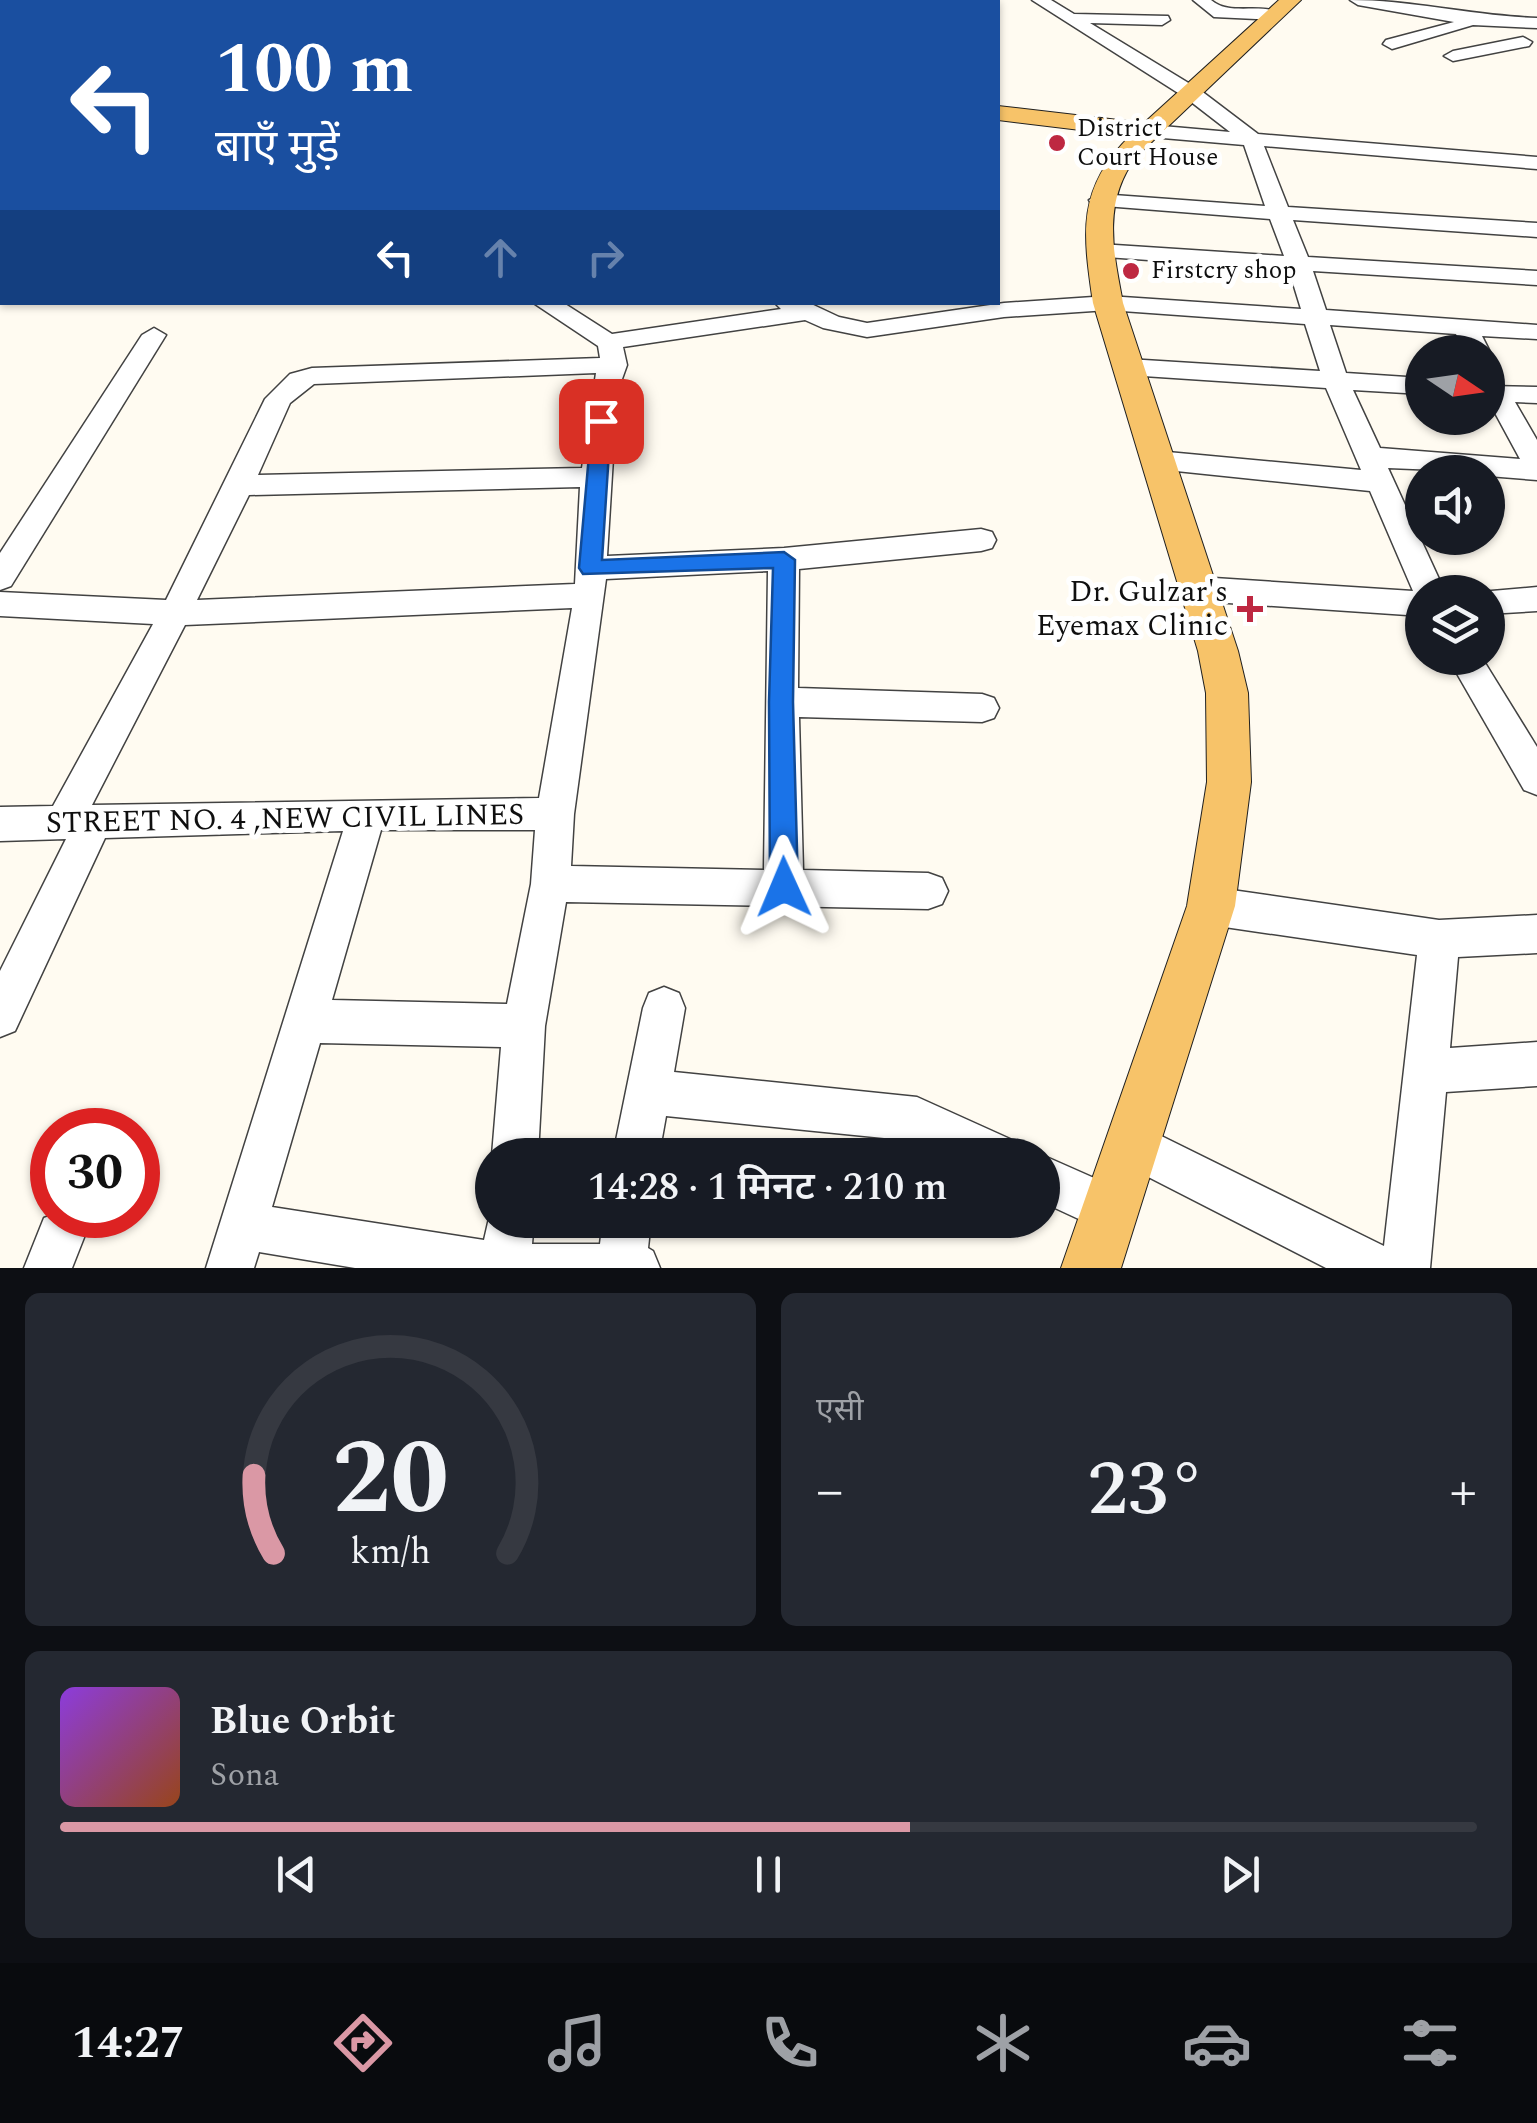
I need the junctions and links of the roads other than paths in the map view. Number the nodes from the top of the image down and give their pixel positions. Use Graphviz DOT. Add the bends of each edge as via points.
graph roads {
  1 [pos="636,0"];
  2 [pos="684,0"];
  3 [pos="1040,0"];
  4 [pos="1201,0"];
  5 [pos="1358,0"];
  6 [pos="1283,7"];
  7 [pos="1157,9"];
  8 [pos="1075,18"];
  9 [pos="1478,20"];
  10 [pos="1506,22"];
  11 [pos="1537,22"];
  12 [pos="1523,42"];
  13 [pos="1392,44"];
  14 [pos="1454,56"];
  15 [pos="1537,56"];
  16 [pos="1194,94"];
  17 [pos="1000,112"];
  18 [pos="1151,130"];
  19 [pos="1251,138"];
  20 [pos="1537,162"];
  21 [pos="1100,200"];
  22 [pos="1279,213"];
  23 [pos="1534,234"];
  24 [pos="1100,251"];
  25 [pos="1299,264"];
  26 [pos="1537,278"];
  27 [pos="1108,303"];
  28 [pos="548,305"];
  29 [pos="896,305"];
  30 [pos="797,308"];
  31 [pos="1314,318"];
  32 [pos="925,324"];
  33 [pos="1465,327"];
  34 [pos="1537,332"];
  35 [pos="154,335"];
  36 [pos="1469,335"];
  37 [pos="611,353"];
  38 [pos="1128,367"];
  39 [pos="1335,380"];
  40 [pos="1405,385"];
  41 [pos="1505,389"];
  42 [pos="1537,395"];
  43 [pos="1505,412"];
  44 [pos="1158,460"];
  45 [pos="1537,468"];
  46 [pos="1374,470"];
  47 [pos="595,478"];
  48 [pos="241,485"];
  49 [pos="981,540"];
  50 [pos="784,560"];
  51 [pos="1421,575"];
  52 [pos="0,578"];
  53 [pos="590,582"];
  54 [pos="1199,589"];
  55 [pos="1537,599"];
  56 [pos="1505,601"];
  57 [pos="1405,603"];
  58 [pos="0,604"];
  59 [pos="176,613"];
  60 [pos="1480,675"];
  61 [pos="781,702"];
  62 [pos="982,708"];
  63 [pos="1522,728"];
  64 [pos="1537,779"];
  65 [pos="367,814"];
  66 [pos="556,814"];
  67 [pos="79,822"];
  68 [pos="0,824"];
  69 [pos="550,884"];
  70 [pos="784,887"];
  71 [pos="928,891"];
  72 [pos="1211,906"];
  73 [pos="1537,934"];
  74 [pos="1439,938"];
  75 [pos="664,1008"];
  76 [pos="1,1012"];
  77 [pos="305,1021"];
  78 [pos="524,1026"];
  79 [pos="1537,1064"];
  80 [pos="1427,1072"];
  81 [pos="648,1092"];
  82 [pos="516,1138"];
  83 [pos="639,1138"];
  84 [pos="958,1138"];
  85 [pos="1134,1145"];
  86 [pos="1060,1186"];
  87 [pos="1111,1210"];
  88 [pos="508,1238"];
  89 [pos="626,1238"];
  90 [pos="237,1247"];
  91 [pos="506,1268"];
  92 [pos="531,1268"];
  93 [pos="622,1268"];
  94 [pos="636,1268"];
  95 [pos="1091,1268"];
  96 [pos="1377,1268"];
  97 [pos="1406,1268"];
  1 -- 2 [label="street"];
  3 -- 8 [label="street"];
  4 -- 6 [label="street" via="1214,12"];
  5 -- 9 [label="street"];
  6 -- 16 [label="main road"];
  7 -- 8 [label="street"];
  8 -- 16 [label="street"];
  9 -- 10 [label="street"];
  9 -- 13 [label="street"];
  10 -- 11 [label="street"];
  10 -- 12 [label="street"];
  12 -- 14 [label="street"];
  12 -- 15 [label="street"];
  16 -- 18 [label="main road"];
  16 -- 19 [label="street"];
  17 -- 18 [label="main road"];
  18 -- 19 [label="street"];
  18 -- 21 [label="main road" via="1112,170"];
  19 -- 20 [label="street"];
  19 -- 22 [label="street"];
  21 -- 22 [label="street"];
  21 -- 24 [label="main road"];
  22 -- 23 [label="street"];
  22 -- 25 [label="street"];
  24 -- 25 [label="street"];
  24 -- 27 [label="main road"];
  25 -- 26 [label="street"];
  25 -- 31 [label="street"];
  27 -- 31 [label="street"];
  27 -- 32 [label="street"];
  27 -- 38 [label="main road"];
  28 -- 37 [label="street"];
  29 -- 32 [label="street"];
  30 -- 32 [label="street" via="867,330"];
  30 -- 37 [label="street"];
  31 -- 33 [label="street"];
  31 -- 39 [label="street"];
  33 -- 34 [label="street"];
  33 -- 36 [label="street"];
  35 -- 52 [label="street"];
  37 -- 47 [label="street, STREET NO. 4 ,NEW CIVIL LINES"];
  37 -- 48 [label="street" via="299,380 278,399"];
  38 -- 39 [label="street"];
  38 -- 44 [label="main road"];
  39 -- 40 [label="street"];
  39 -- 46 [label="street"];
  41 -- 42 [label="street"];
  43 -- 45 [label="street"];
  44 -- 46 [label="street"];
  44 -- 54 [label="main road"];
  45 -- 46 [label="street"];
  46 -- 51 [label="street"];
  47 -- 48 [label="street"];
  47 -- 53 [label="street, STREET NO. 4 ,NEW CIVIL LINES"];
  48 -- 59 [label="street"];
  49 -- 50 [label="street"];
  50 -- 53 [label="street"];
  50 -- 61 [label="street"];
  53 -- 59 [label="street"];
  53 -- 66 [label="street, STREET NO. 4 ,NEW CIVIL LINES"];
  54 -- 57 [label="street"];
  54 -- 72 [label="main road" via="1224,679 1229,731 1229,782"];
  55 -- 56 [label="street"];
  58 -- 59 [label="street"];
  59 -- 67 [label="street"];
  60 -- 63 [label="street"];
  61 -- 62 [label="street"];
  61 -- 70 [label="street"];
  63 -- 64 [label="street"];
  65 -- 66 [label="street, STREET NO. 4 ,NEW CIVIL LINES"];
  65 -- 67 [label="street, STREET NO. 4 ,NEW CIVIL LINES"];
  65 -- 77 [label="street"];
  66 -- 69 [label="street"];
  67 -- 68 [label="street, STREET NO. 4 ,NEW CIVIL LINES"];
  67 -- 76 [label="street"];
  69 -- 70 [label="street"];
  69 -- 78 [label="street"];
  70 -- 71 [label="street"];
  72 -- 74 [label="street"];
  72 -- 85 [label="main road"];
  73 -- 74 [label="street"];
  74 -- 80 [label="street"];
  75 -- 81 [label="street"];
  77 -- 78 [label="street"];
  77 -- 90 [label="street"];
  78 -- 82 [label="street"];
  79 -- 80 [label="street"];
  80 -- 97 [label="street"];
  81 -- 83 [label="street"];
  81 -- 84 [label="street" via="917,1119"];
  85 -- 87 [label="main road"];
  85 -- 96 [label="street"];
  86 -- 87 [label="street"];
  87 -- 95 [label="main road"];
  88 -- 91 [label="street"];
  89 -- 93 [label="street"];
  90 -- 91 [label="street"];
  92 -- 93 [label="street"];
  93 -- 94 [label="street"];
}
